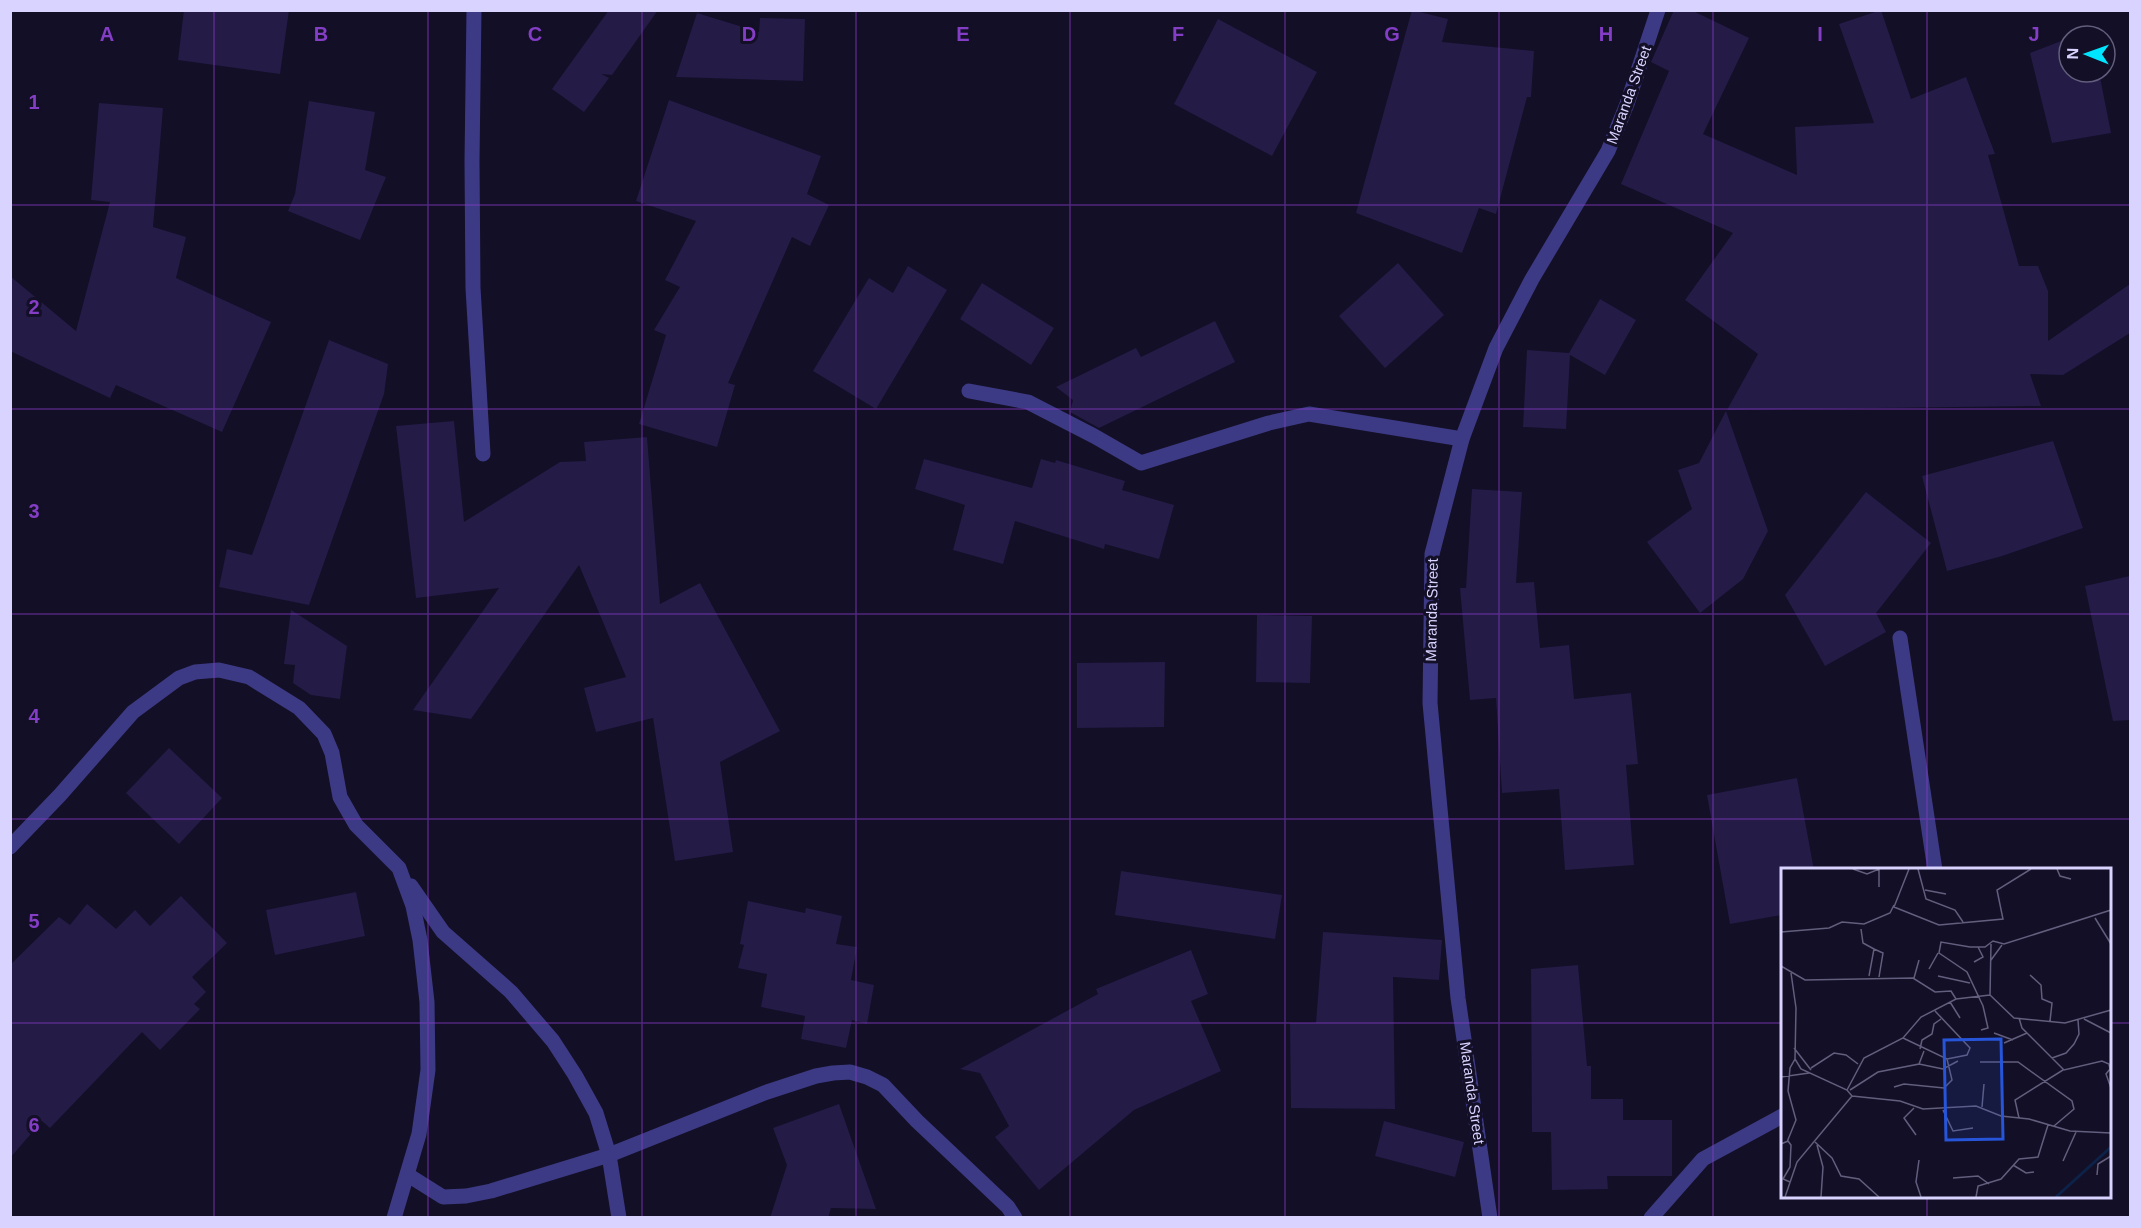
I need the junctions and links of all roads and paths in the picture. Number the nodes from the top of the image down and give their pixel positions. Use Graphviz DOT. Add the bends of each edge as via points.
graph roads {
  1 [pos="474,10"];
  2 [pos="1658,10"];
  3 [pos="969,391"];
  4 [pos="1462,439"];
  5 [pos="483,454"];
  6 [pos="1900,638"];
  7 [pos="10,847"];
  8 [pos="399,868"];
  9 [pos="1935,868"];
  10 [pos="1781,1117"];
  11 [pos="609,1155"];
  12 [pos="408,1175"];
  13 [pos="394,1218"];
  14 [pos="619,1218"];
  15 [pos="1015,1218"];
  16 [pos="1490,1218"];
  17 [pos="1651,1218"];
  1 -- 5 [label="street" via="473,288"];
  2 -- 4 [label="street, Maranda Street" via="1628,104 1608,150 1496,348"];
  3 -- 4 [label="street" via="1028,402 1141,463 1309,414"];
  4 -- 16 [label="street, Maranda Street" via="1432,554 1430,703 1458,998"];
  6 -- 9 [label="street"];
  7 -- 8 [label="street" via="133,712 179,678 219,670 249,677 299,708 324,734 332,753 340,797 356,825"];
  8 -- 11 [label="street" via="443,932 511,993 553,1041 596,1113"];
  8 -- 12 [label="street" via="413,906 427,1002 428,1070 419,1134"];
  10 -- 17 [label="street" via="1703,1159"];
  11 -- 12 [label="street" via="466,1196 443,1197"];
  11 -- 14 [label="street"];
  11 -- 15 [label="street" via="767,1092 816,1076 850,1072 883,1085"];
  12 -- 13 [label="street"];
}
